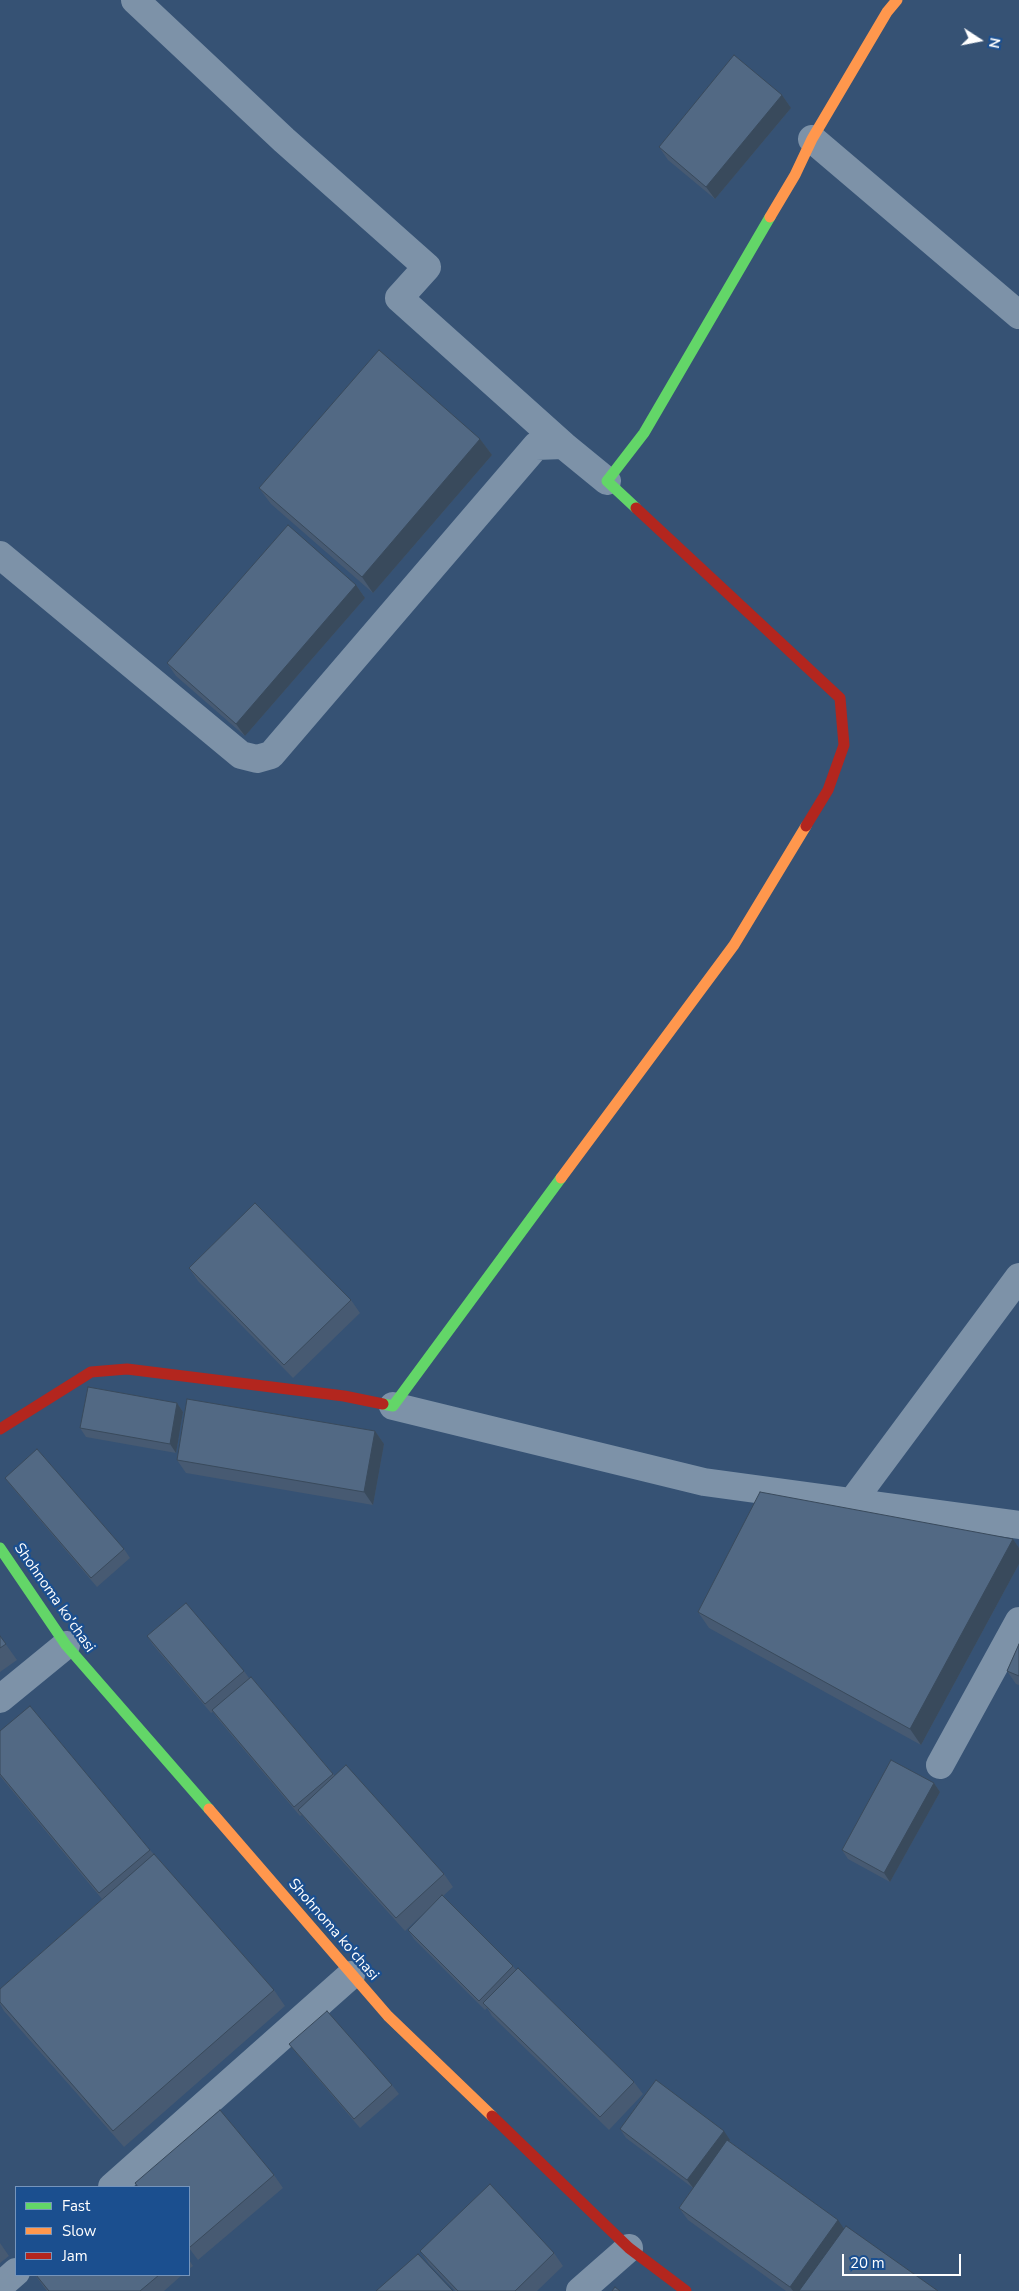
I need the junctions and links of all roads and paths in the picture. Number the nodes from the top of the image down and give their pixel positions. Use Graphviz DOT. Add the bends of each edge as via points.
graph roads {
  1 [pos="135,0"];
  2 [pos="897,0"];
  3 [pos="812,139"];
  4 [pos="1019,315"];
  5 [pos="563,445"];
  6 [pos="608,481"];
  7 [pos="0,555"];
  8 [pos="1019,1277"];
  9 [pos="394,1406"];
  10 [pos="0,1430"];
  11 [pos="852,1502"];
  12 [pos="1019,1525"];
  13 [pos="0,1548"];
  14 [pos="1019,1621"];
  15 [pos="66,1645"];
  16 [pos="0,1699"];
  17 [pos="940,1765"];
  18 [pos="351,1975"];
  19 [pos="113,2186"];
  20 [pos="629,2248"];
  21 [pos="15,2273"];
  22 [pos="0,2286"];
  23 [pos="580,2291"];
  24 [pos="686,2291"];
  1 -- 5 [label="street" via="284,140 427,267 399,298"];
  2 -- 3 [label="street"];
  3 -- 4 [label="street"];
  3 -- 6 [label="street" via="644,433"];
  5 -- 6 [label="street"];
  5 -- 7 [label="street" via="536,446 271,756 257,759 241,755"];
  6 -- 9 [label="street" via="840,698 844,745 828,790 734,945"];
  8 -- 11 [label="street"];
  9 -- 10 [label="street" via="344,1396 127,1369 91,1372"];
  9 -- 11 [label="street" via="704,1482"];
  11 -- 12 [label="street"];
  13 -- 15 [label="street, Shohnoma ko'chasi"];
  14 -- 17 [label="street"];
  15 -- 16 [label="street"];
  15 -- 18 [label="street, Shohnoma ko'chasi"];
  18 -- 19 [label="street"];
  18 -- 20 [label="street, Shohnoma ko'chasi" via="388,2016"];
  20 -- 23 [label="street"];
  20 -- 24 [label="street, Shohnoma ko'chasi"];
  21 -- 22 [label="street"];
}
